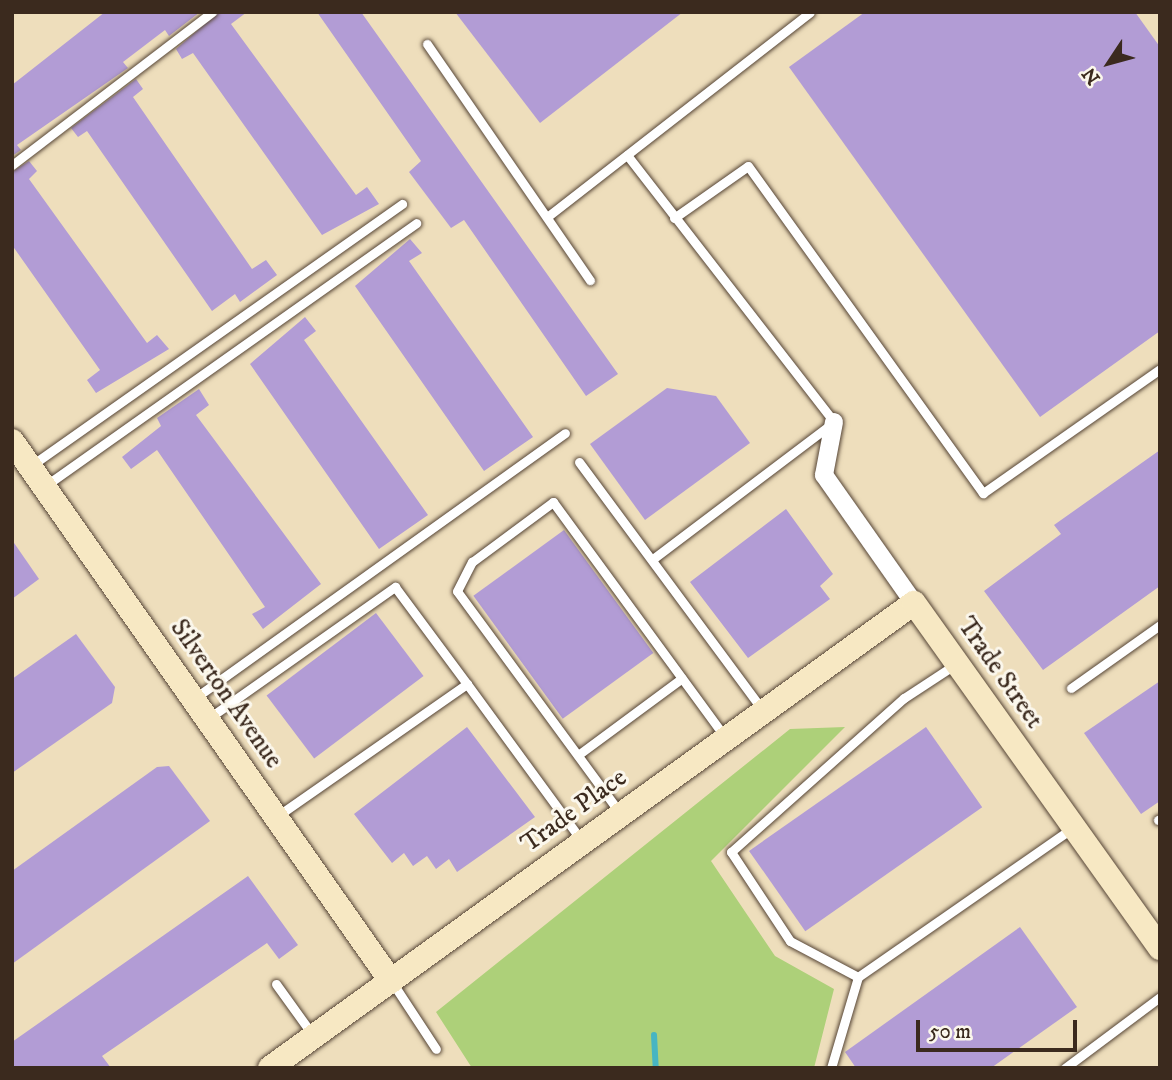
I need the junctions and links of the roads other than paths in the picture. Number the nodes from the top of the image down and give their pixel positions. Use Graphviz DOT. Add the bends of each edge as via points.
graph roads {
  1 [pos="212,12"];
  2 [pos="810,12"];
  3 [pos="427,44"];
  4 [pos="627,155"];
  5 [pos="12,165"];
  6 [pos="402,204"];
  7 [pos="547,217"];
  8 [pos="674,218"];
  9 [pos="416,223"];
  10 [pos="590,280"];
  11 [pos="1160,369"];
  12 [pos="834,422"];
  13 [pos="565,433"];
  14 [pos="12,441"];
  15 [pos="579,462"];
  16 [pos="37,476"];
  17 [pos="653,559"];
  18 [pos="914,604"];
  19 [pos="1160,625"];
  20 [pos="957,664"];
  21 [pos="682,678"];
  22 [pos="467,684"];
  23 [pos="1071,688"];
  24 [pos="200,709"];
  25 [pos="764,712"];
  26 [pos="727,738"];
  27 [pos="578,755"];
  28 [pos="621,814"];
  29 [pos="276,817"];
  30 [pos="1073,827"];
  31 [pos="583,842"];
  32 [pos="1160,948"];
  33 [pos="858,977"];
  34 [pos="391,981"];
  35 [pos="276,984"];
  36 [pos="1160,997"];
  37 [pos="313,1036"];
  38 [pos="436,1049"];
  39 [pos="270,1068"];
  40 [pos="831,1068"];
  41 [pos="1065,1068"];
  1 -- 5 [label="lane"];
  2 -- 4 [label="lane"];
  3 -- 7 [label="lane"];
  4 -- 7 [label="lane"];
  4 -- 8 [label="lane"];
  6 -- 16 [label="lane"];
  7 -- 10 [label="lane"];
  8 -- 11 [label="lane" via="748,166 983,493"];
  8 -- 12 [label="lane"];
  9 -- 16 [label="lane"];
  12 -- 17 [label="lane"];
  12 -- 18 [label="street, Trade Street" via="824,475"];
  13 -- 24 [label="lane"];
  14 -- 16 [label="street, Silverton Avenue"];
  15 -- 17 [label="lane"];
  16 -- 24 [label="street, Silverton Avenue"];
  17 -- 25 [label="lane"];
  18 -- 20 [label="street, Trade Street"];
  18 -- 25 [label="street, Trade Place"];
  19 -- 23 [label="lane"];
  20 -- 30 [label="street, Trade Street"];
  20 -- 33 [label="lane" via="904,698 731,852 790,942"];
  21 -- 26 [label="lane"];
  21 -- 27 [label="lane"];
  21 -- 27 [label="lane" via="553,502 472,562 457,591"];
  22 -- 24 [label="lane" via="395,587"];
  22 -- 29 [label="lane"];
  22 -- 31 [label="lane"];
  24 -- 29 [label="street, Silverton Avenue"];
  25 -- 26 [label="street, Trade Place"];
  26 -- 28 [label="street, Trade Place"];
  27 -- 28 [label="lane"];
  28 -- 31 [label="street, Trade Place"];
  29 -- 34 [label="street, Silverton Avenue"];
  30 -- 32 [label="street, Trade Street"];
  30 -- 33 [label="lane"];
  31 -- 34 [label="street, Trade Place"];
  33 -- 40 [label="lane"];
  34 -- 37 [label="street, Trade Place"];
  34 -- 38 [label="lane"];
  35 -- 37 [label="lane"];
  36 -- 41 [label="lane"];
  37 -- 39 [label="street, Trade Place"];
}
